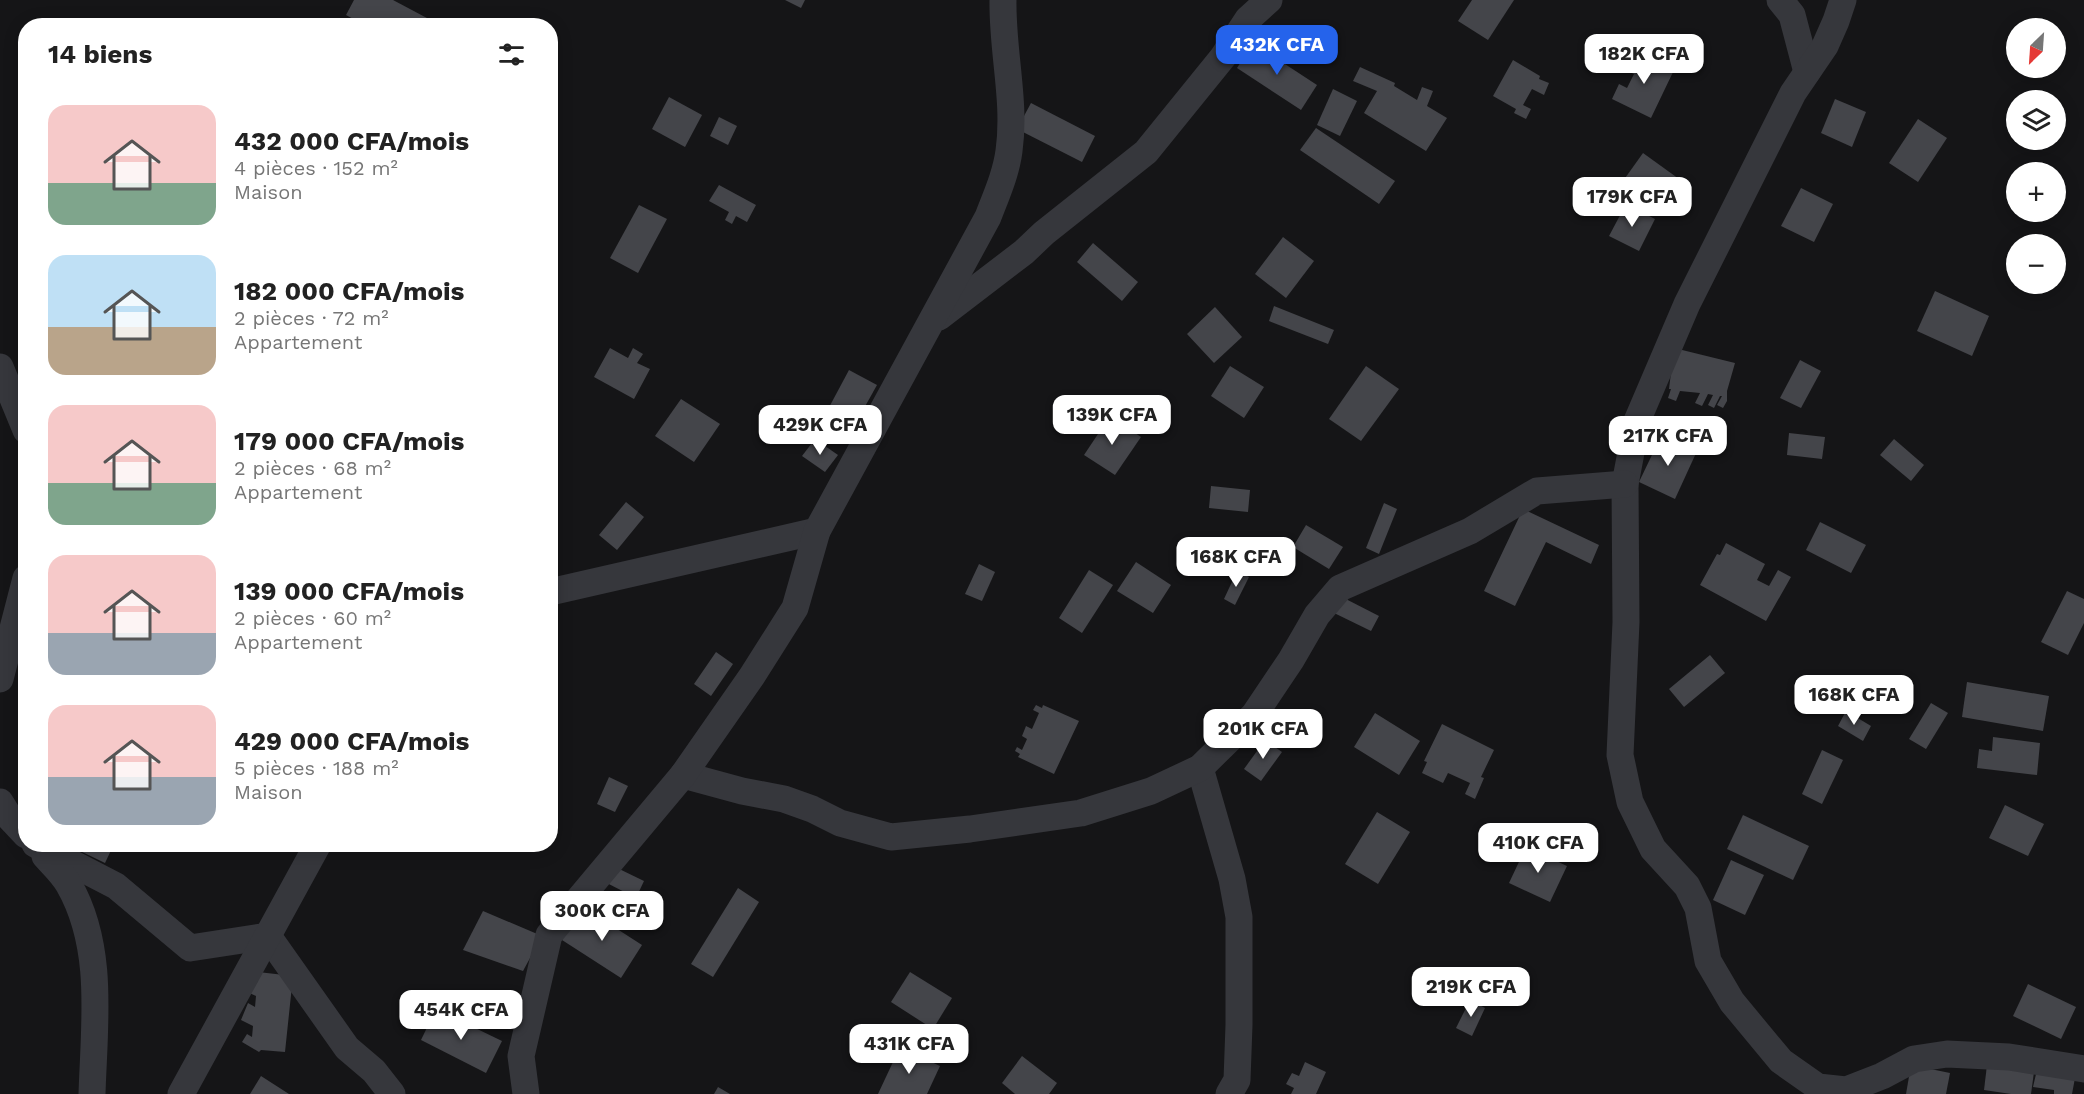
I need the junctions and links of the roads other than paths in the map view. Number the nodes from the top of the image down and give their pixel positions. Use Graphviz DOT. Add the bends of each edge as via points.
graph roads {
  1 [pos="1003,0"];
  2 [pos="1269,0"];
  3 [pos="1780,0"];
  4 [pos="1843,0"];
  5 [pos="1807,72"];
  6 [pos="930,323"];
  7 [pos="0,367"];
  8 [pos="18,411"];
  9 [pos="1625,484"];
  10 [pos="817,531"];
  11 [pos="558,590"];
  12 [pos="18,609"];
  13 [pos="0,679"];
  14 [pos="1200,768"];
  15 [pos="683,775"];
  16 [pos="0,802"];
  17 [pos="18,826"];
  18 [pos="41,852"];
  19 [pos="49,852"];
  20 [pos="314,852"];
  21 [pos="268,936"];
  22 [pos="2084,1069"];
  23 [pos="92,1094"];
  24 [pos="180,1094"];
  25 [pos="392,1094"];
  26 [pos="526,1094"];
  27 [pos="1229,1094"];
  1 -- 6 [label="street" via="1011,106 1009,151 1002,183 988,217"];
  2 -- 6 [label="street" via="1248,19 1223,57 1146,152"];
  3 -- 5 [label="street" via="1792,15"];
  4 -- 5 [label="street" via="1825,46"];
  5 -- 9 [label="street" via="1688,304 1637,421"];
  6 -- 10 [label="street"];
  7 -- 8 [label="street"];
  9 -- 14 [label="street" via="1537,491 1470,531 1340,588 1317,615 1254,715"];
  9 -- 22 [label="street" via="1622,766 1630,802 1653,849 1687,886 1698,908 1708,961 1732,1002 1781,1061 1818,1087 1846,1089 1914,1059 1947,1054 2009,1057"];
  10 -- 11 [label="street"];
  10 -- 15 [label="street" via="795,608"];
  12 -- 13 [label="street"];
  14 -- 15 [label="street" via="1151,791 1080,813 891,837 840,823 784,800"];
  14 -- 27 [label="street" via="1239,917 1237,1080"];
  15 -- 26 [label="street" via="549,935 521,1056"];
  16 -- 17 [label="street"];
  18 -- 23 [label="street" via="68,883 85,920 93,959"];
  19 -- 21 [label="street" via="116,886 190,948"];
  20 -- 21 [label="street"];
  21 -- 24 [label="street"];
  21 -- 25 [label="street" via="347,1048 374,1071"];
}
